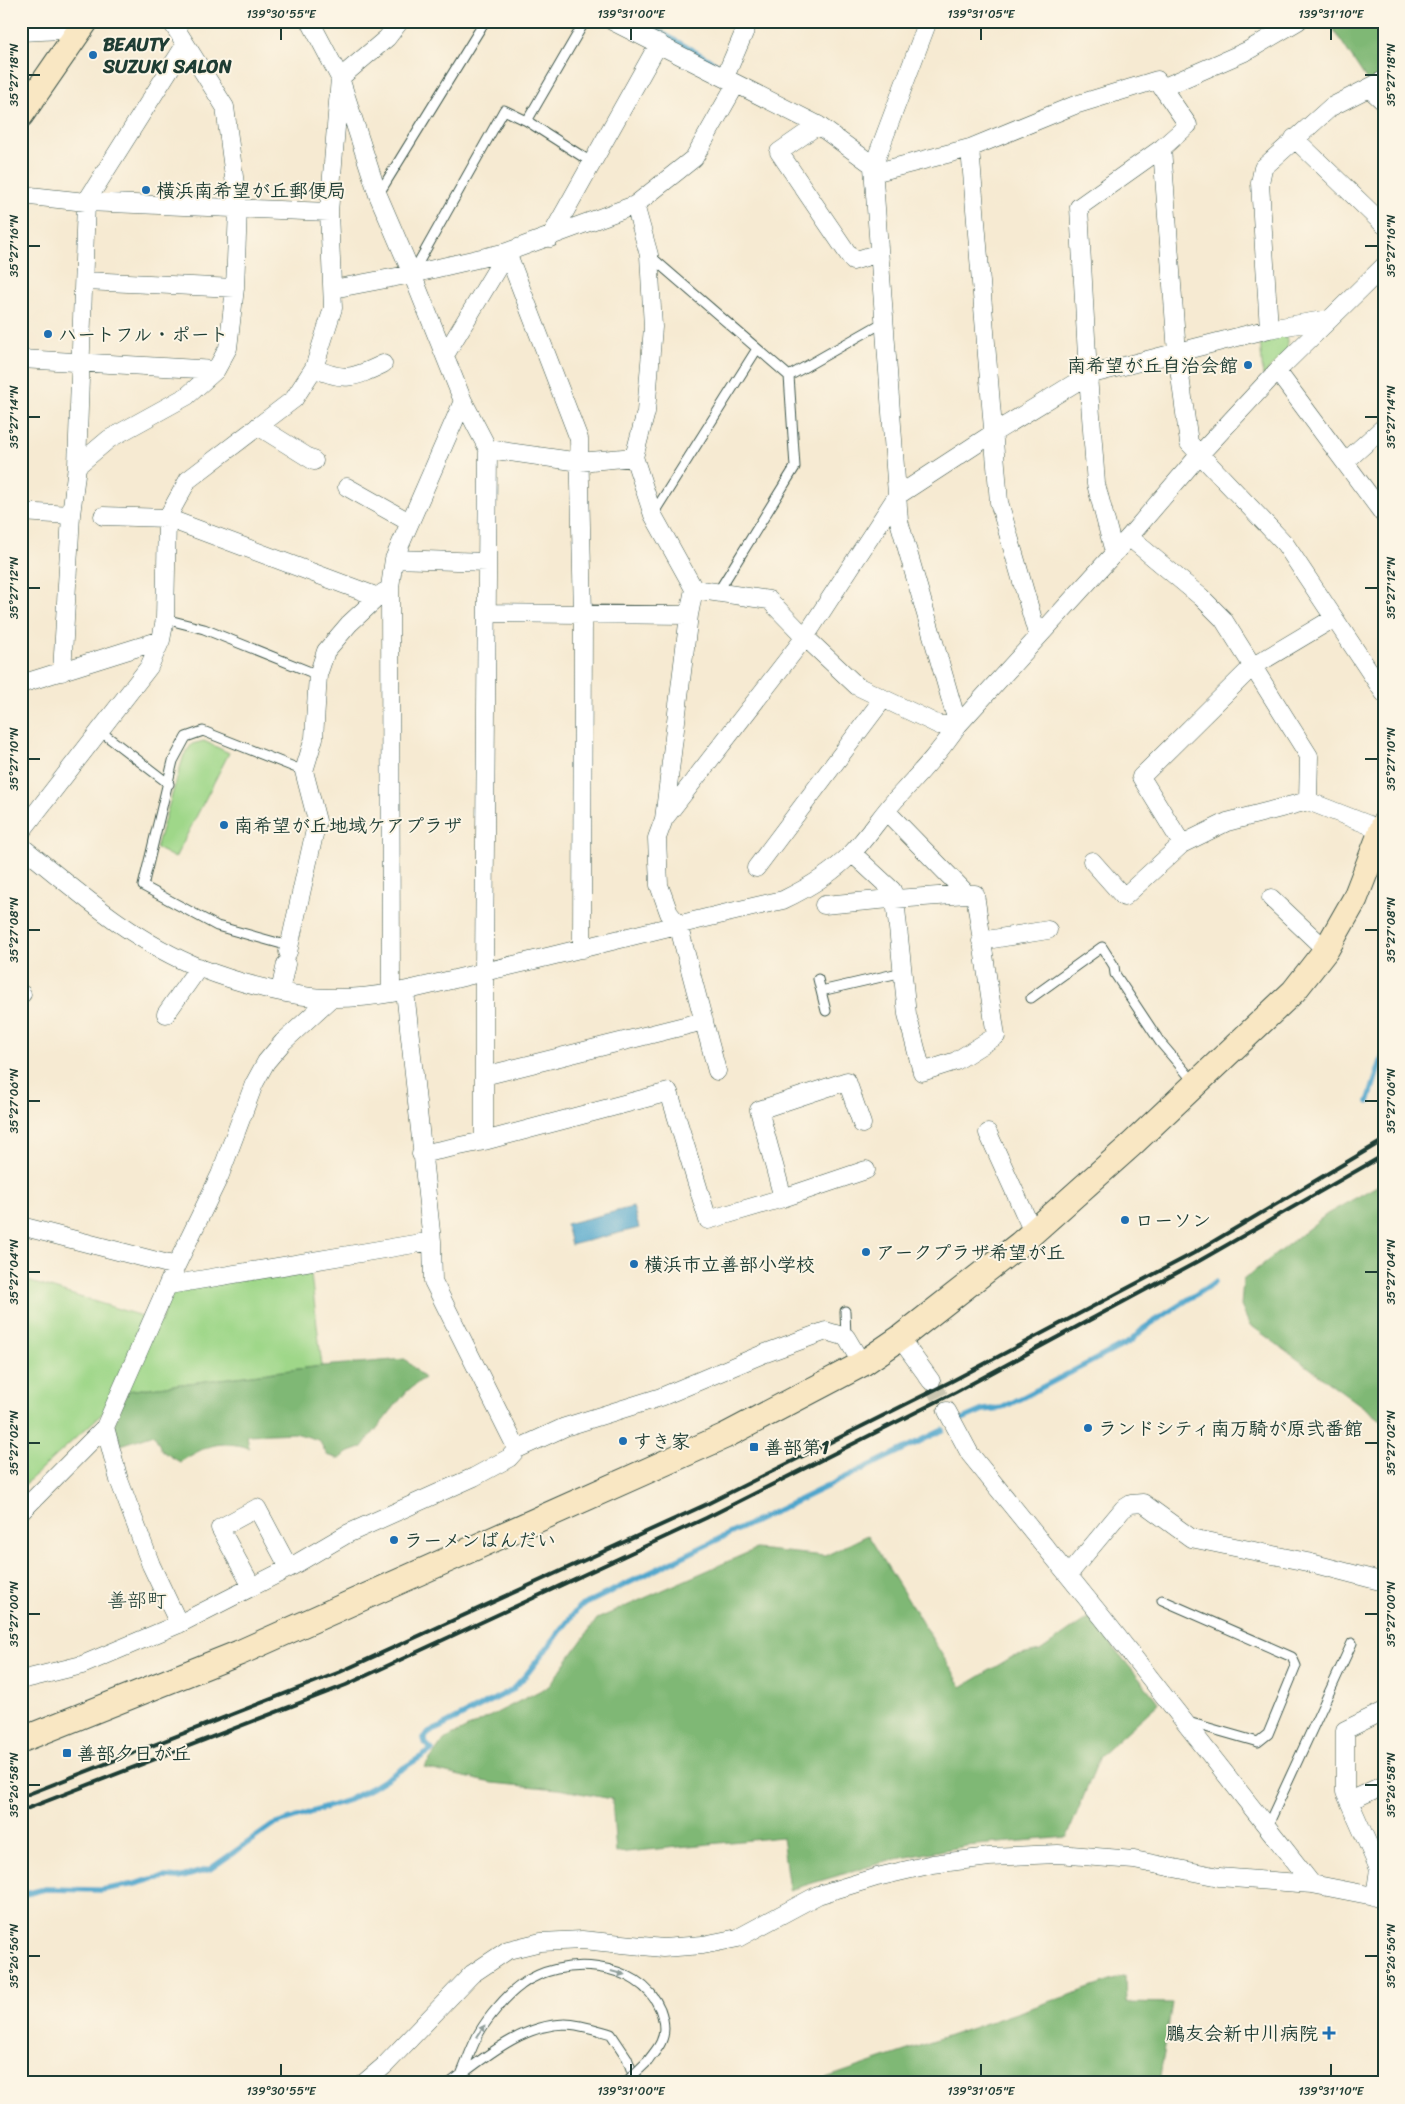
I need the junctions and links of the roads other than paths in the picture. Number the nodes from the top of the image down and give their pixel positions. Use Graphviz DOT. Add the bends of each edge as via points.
graph roads {
  1 [pos="171,21"];
  2 [pos="310,21"];
  3 [pos="400,21"];
  4 [pos="485,21"];
  5 [pos="584,21"];
  6 [pos="612,21"];
  7 [pos="749,21"];
  8 [pos="928,21"];
  9 [pos="1298,21"];
  10 [pos="84,25"];
  11 [pos="21,32"];
  12 [pos="659,43"];
  13 [pos="185,45"];
  14 [pos="340,78"];
  15 [pos="730,80"];
  16 [pos="1377,84"];
  17 [pos="1162,88"];
  18 [pos="1384,102"];
  19 [pos="21,115"];
  20 [pos="527,121"];
  21 [pos="818,125"];
  22 [pos="1294,138"];
  23 [pos="970,148"];
  24 [pos="1162,148"];
  25 [pos="591,162"];
  26 [pos="873,167"];
  27 [pos="21,195"];
  28 [pos="378,195"];
  29 [pos="86,202"];
  30 [pos="635,205"];
  31 [pos="238,208"];
  32 [pos="329,212"];
  33 [pos="1384,225"];
  34 [pos="550,238"];
  35 [pos="507,252"];
  36 [pos="879,254"];
  37 [pos="649,255"];
  38 [pos="1383,268"];
  39 [pos="412,274"];
  40 [pos="85,281"];
  41 [pos="235,288"];
  42 [pos="333,289"];
  43 [pos="1329,319"];
  44 [pos="884,322"];
  45 [pos="1269,329"];
  46 [pos="757,349"];
  47 [pos="1177,353"];
  48 [pos="445,355"];
  49 [pos="21,359"];
  50 [pos="81,362"];
  51 [pos="383,364"];
  52 [pos="314,368"];
  53 [pos="216,370"];
  54 [pos="1277,371"];
  55 [pos="1088,375"];
  56 [pos="790,376"];
  57 [pos="463,401"];
  58 [pos="258,426"];
  59 [pos="1384,427"];
  60 [pos="994,432"];
  61 [pos="488,449"];
  62 [pos="1200,454"];
  63 [pos="634,457"];
  64 [pos="314,461"];
  65 [pos="580,462"];
  66 [pos="1345,462"];
  67 [pos="77,466"];
  68 [pos="347,487"];
  69 [pos="897,496"];
  70 [pos="21,512"];
  71 [pos="71,515"];
  72 [pos="653,515"];
  73 [pos="1384,515"];
  74 [pos="102,516"];
  75 [pos="167,518"];
  76 [pos="409,522"];
  77 [pos="1129,537"];
  78 [pos="1114,552"];
  79 [pos="394,559"];
  80 [pos="487,562"];
  81 [pos="694,589"];
  82 [pos="384,592"];
  83 [pos="718,592"];
  84 [pos="488,613"];
  85 [pos="583,615"];
  86 [pos="689,615"];
  87 [pos="1334,618"];
  88 [pos="165,619"];
  89 [pos="805,637"];
  90 [pos="1038,637"];
  91 [pos="162,640"];
  92 [pos="1252,667"];
  93 [pos="62,672"];
  94 [pos="318,675"];
  95 [pos="21,684"];
  96 [pos="1384,693"];
  97 [pos="883,699"];
  98 [pos="958,725"];
  99 [pos="100,731"];
  100 [pos="304,771"];
  101 [pos="169,784"];
  102 [pos="1308,802"];
  103 [pos="886,811"];
  104 [pos="664,819"];
  105 [pos="1383,827"];
  106 [pos="21,832"];
  107 [pos="1182,844"];
  108 [pos="21,846"];
  109 [pos="852,853"];
  110 [pos="1092,861"];
  111 [pos="756,868"];
  112 [pos="967,894"];
  113 [pos="1271,898"];
  114 [pos="895,899"];
  115 [pos="824,905"];
  116 [pos="678,924"];
  117 [pos="1048,930"];
  118 [pos="981,941"];
  119 [pos="582,949"];
  120 [pos="1326,950"];
  121 [pos="288,954"];
  122 [pos="198,967"];
  123 [pos="484,972"];
  124 [pos="903,972"];
  125 [pos="818,979"];
  126 [pos="280,990"];
  127 [pos="398,992"];
  128 [pos="821,992"];
  129 [pos="331,998"];
  130 [pos="1031,998"];
  131 [pos="826,1011"];
  132 [pos="166,1014"];
  133 [pos="704,1021"];
  134 [pos="717,1071"];
  135 [pos="484,1076"];
  136 [pos="1196,1085"];
  137 [pos="862,1124"];
  138 [pos="988,1133"];
  139 [pos="484,1141"];
  140 [pos="421,1154"];
  141 [pos="866,1170"];
  142 [pos="783,1198"];
  143 [pos="21,1226"];
  144 [pos="1033,1232"];
  145 [pos="432,1241"];
  146 [pos="176,1266"];
  147 [pos="168,1284"];
  148 [pos="845,1311"];
  149 [pos="846,1336"];
  150 [pos="900,1338"];
  151 [pos="862,1364"];
  152 [pos="931,1381"];
  153 [pos="947,1411"];
  154 [pos="105,1427"];
  155 [pos="517,1449"];
  156 [pos="21,1512"];
  157 [pos="290,1568"];
  158 [pos="1068,1574"];
  159 [pos="1384,1582"];
  160 [pos="252,1587"];
  161 [pos="1162,1600"];
  162 [pos="179,1624"];
  163 [pos="1352,1643"];
  164 [pos="21,1680"];
  165 [pos="1384,1711"];
  166 [pos="1183,1720"];
  167 [pos="21,1740"];
  168 [pos="1384,1785"];
  169 [pos="1349,1801"];
  170 [pos="1267,1827"];
  171 [pos="1382,1868"];
  172 [pos="1312,1884"];
  173 [pos="1379,1898"];
  174 [pos="461,2075"];
  175 [pos="364,2083"];
  176 [pos="450,2083"];
  177 [pos="625,2083"];
  178 [pos="636,2083"];
  1 -- 13 [label="street"];
  2 -- 14 [label="street"];
  3 -- 14 [label="street" via="387,38"];
  4 -- 28 [label="lane"];
  5 -- 20 [label="lane"];
  6 -- 12 [label="street"];
  7 -- 15 [label="street"];
  8 -- 26 [label="street"];
  9 -- 17 [label="street" via="1247,51"];
  10 -- 11 [label="street"];
  10 -- 19 [label="street"];
  12 -- 15 [label="street"];
  12 -- 25 [label="street"];
  13 -- 29 [label="street"];
  13 -- 31 [label="street" via="225,107"];
  14 -- 28 [label="street"];
  14 -- 32 [label="street"];
  15 -- 21 [label="street"];
  15 -- 30 [label="street" via="694,158"];
  16 -- 18 [label="street"];
  16 -- 22 [label="street" via="1331,107"];
  17 -- 23 [label="street" via="1157,80 1075,105"];
  17 -- 24 [label="street" via="1188,125"];
  20 -- 25 [label="lane"];
  20 -- 39 [label="lane" via="504,110"];
  21 -- 26 [label="street"];
  21 -- 36 [label="street" via="779,152 853,261"];
  22 -- 33 [label="street"];
  22 -- 45 [label="street" via="1263,168 1260,183"];
  23 -- 26 [label="street" via="881,171"];
  23 -- 60 [label="street"];
  24 -- 47 [label="street"];
  24 -- 55 [label="street" via="1079,207"];
  25 -- 34 [label="street"];
  26 -- 36 [label="street"];
  27 -- 29 [label="street"];
  28 -- 39 [label="street"];
  29 -- 31 [label="street"];
  29 -- 40 [label="street"];
  30 -- 34 [label="street"];
  30 -- 37 [label="street"];
  31 -- 32 [label="street"];
  31 -- 41 [label="street"];
  32 -- 42 [label="street"];
  34 -- 35 [label="street"];
  35 -- 39 [label="street"];
  35 -- 48 [label="street"];
  35 -- 65 [label="street" via="579,440"];
  36 -- 44 [label="street"];
  37 -- 46 [label="lane"];
  37 -- 63 [label="street" via="654,327 646,412"];
  38 -- 43 [label="street"];
  39 -- 42 [label="street"];
  39 -- 48 [label="street"];
  40 -- 41 [label="street"];
  40 -- 50 [label="street"];
  41 -- 53 [label="street" via="228,348"];
  42 -- 52 [label="street" via="333,308"];
  43 -- 45 [label="street"];
  43 -- 54 [label="street"];
  44 -- 56 [label="lane"];
  44 -- 69 [label="street"];
  45 -- 47 [label="street"];
  46 -- 56 [label="lane"];
  46 -- 72 [label="lane"];
  47 -- 55 [label="street"];
  47 -- 62 [label="street" via="1188,444"];
  48 -- 57 [label="street"];
  49 -- 50 [label="street"];
  50 -- 53 [label="street"];
  50 -- 67 [label="street"];
  51 -- 52 [label="street" via="355,378 330,375"];
  52 -- 58 [label="street" via="294,399"];
  53 -- 67 [label="street" via="187,396 109,439"];
  54 -- 62 [label="street"];
  54 -- 66 [label="street"];
  55 -- 60 [label="street"];
  55 -- 78 [label="street" via="1096,484"];
  56 -- 83 [label="lane" via="794,468"];
  57 -- 61 [label="street"];
  57 -- 76 [label="street"];
  58 -- 64 [label="street"];
  58 -- 75 [label="street" via="188,480"];
  59 -- 66 [label="street"];
  60 -- 69 [label="street"];
  60 -- 90 [label="street" via="999,502"];
  61 -- 65 [label="street"];
  61 -- 80 [label="street"];
  62 -- 77 [label="street"];
  62 -- 87 [label="street" via="1285,544"];
  63 -- 65 [label="street"];
  63 -- 72 [label="street"];
  65 -- 85 [label="street"];
  66 -- 73 [label="street"];
  67 -- 71 [label="street"];
  68 -- 76 [label="street"];
  69 -- 89 [label="street"];
  69 -- 98 [label="street" via="899,521"];
  70 -- 71 [label="street"];
  71 -- 93 [label="street"];
  72 -- 81 [label="street"];
  74 -- 75 [label="street"];
  75 -- 82 [label="street"];
  75 -- 88 [label="street"];
  76 -- 79 [label="street"];
  77 -- 78 [label="street"];
  77 -- 92 [label="street" via="1223,619"];
  78 -- 90 [label="street"];
  79 -- 80 [label="street"];
  79 -- 82 [label="street"];
  80 -- 84 [label="street"];
  81 -- 83 [label="street"];
  81 -- 86 [label="street"];
  82 -- 94 [label="street" via="349,624 326,651"];
  82 -- 127 [label="street"];
  83 -- 89 [label="street" via="769,600"];
  84 -- 85 [label="street"];
  84 -- 123 [label="street"];
  85 -- 86 [label="street"];
  85 -- 119 [label="street"];
  86 -- 104 [label="street"];
  87 -- 92 [label="street"];
  87 -- 96 [label="street"];
  88 -- 91 [label="street"];
  88 -- 94 [label="lane" via="204,629"];
  89 -- 97 [label="street" via="857,686"];
  89 -- 104 [label="street"];
  90 -- 98 [label="street"];
  91 -- 93 [label="street"];
  91 -- 99 [label="street" via="149,667"];
  92 -- 102 [label="street" via="1309,756"];
  92 -- 107 [label="street" via="1141,778"];
  93 -- 95 [label="street"];
  94 -- 100 [label="street" via="314,738"];
  97 -- 98 [label="street" via="939,726"];
  97 -- 111 [label="street"];
  98 -- 103 [label="street"];
  99 -- 101 [label="lane"];
  99 -- 106 [label="street"];
  100 -- 101 [label="lane" via="203,731 186,738 173,761"];
  100 -- 121 [label="street" via="317,821"];
  101 -- 121 [label="lane" via="143,886 217,926"];
  102 -- 105 [label="street"];
  102 -- 107 [label="street" via="1226,822"];
  103 -- 109 [label="street"];
  103 -- 112 [label="street"];
  104 -- 116 [label="street" via="658,838 660,885 669,913"];
  105 -- 120 [label="street" via="1355,899"];
  107 -- 110 [label="street" via="1124,897"];
  108 -- 122 [label="street" via="108,917 152,945"];
  109 -- 114 [label="street" via="892,890"];
  109 -- 116 [label="street" via="831,872 783,900 764,900"];
  112 -- 114 [label="street"];
  112 -- 118 [label="street" via="975,894"];
  113 -- 120 [label="street"];
  114 -- 115 [label="street"];
  114 -- 124 [label="street"];
  116 -- 119 [label="street"];
  116 -- 133 [label="street"];
  117 -- 118 [label="street"];
  118 -- 124 [label="street" via="996,1036 956,1061 922,1072 907,1014"];
  119 -- 123 [label="street"];
  120 -- 136 [label="street" via="1294,992"];
  121 -- 126 [label="street"];
  122 -- 126 [label="street"];
  122 -- 132 [label="street"];
  123 -- 127 [label="street"];
  123 -- 135 [label="street"];
  124 -- 128 [label="lane"];
  125 -- 128 [label="lane"];
  126 -- 129 [label="street"];
  127 -- 129 [label="street"];
  127 -- 140 [label="street"];
  128 -- 131 [label="lane"];
  129 -- 146 [label="street" via="266,1062 254,1084 220,1175"];
  130 -- 136 [label="lane" via="1102,947 1114,966 1115,974 1160,1042"];
  133 -- 134 [label="street"];
  133 -- 135 [label="street"];
  135 -- 139 [label="street"];
  136 -- 144 [label="street"];
  137 -- 142 [label="street" via="847,1081 759,1110"];
  138 -- 144 [label="street"];
  139 -- 140 [label="street"];
  139 -- 142 [label="street" via="669,1092 708,1220"];
  140 -- 145 [label="street"];
  141 -- 142 [label="street"];
  143 -- 146 [label="street"];
  144 -- 150 [label="street"];
  145 -- 147 [label="street"];
  145 -- 155 [label="street" via="433,1281"];
  146 -- 147 [label="street"];
  147 -- 154 [label="street"];
  148 -- 149 [label="lane"];
  149 -- 151 [label="street"];
  149 -- 155 [label="street" via="826,1331 660,1397 565,1427"];
  150 -- 151 [label="street"];
  150 -- 152 [label="street"];
  151 -- 167 [label="street" via="725,1436 239,1653"];
  153 -- 158 [label="street" via="970,1454"];
  154 -- 156 [label="street"];
  154 -- 162 [label="street" via="119,1480 144,1548"];
  155 -- 157 [label="street" via="509,1458 474,1477 347,1534"];
  157 -- 160 [label="street"];
  157 -- 160 [label="street" via="258,1508 220,1528"];
  158 -- 159 [label="street" via="1123,1509 1143,1503 1191,1538"];
  158 -- 166 [label="street"];
  160 -- 162 [label="street"];
  161 -- 166 [label="lane" via="1292,1657 1296,1666 1268,1734 1258,1742"];
  162 -- 164 [label="street" via="82,1665"];
  163 -- 170 [label="lane"];
  165 -- 169 [label="street" via="1345,1730 1345,1792"];
  166 -- 170 [label="street"];
  168 -- 169 [label="street"];
  169 -- 171 [label="street"];
  170 -- 172 [label="street"];
  171 -- 173 [label="street"];
  172 -- 173 [label="street"];
  172 -- 175 [label="street" via="1219,1876 1134,1860 1058,1854 989,1857 877,1876 818,1895 738,1938 703,1945 663,1948 582,1940 541,1942 508,1950 472,1974"];
  174 -- 176 [label="lane"];
  174 -- 177 [label="lane, one-way, bridge" via="479,2032 522,1984 540,1974 582,1967 629,1976 646,1988 664,2018 661,2042 648,2061"];
  174 -- 178 [label="lane" via="518,2035 546,2026 567,2024 611,2034 627,2058"];
}
